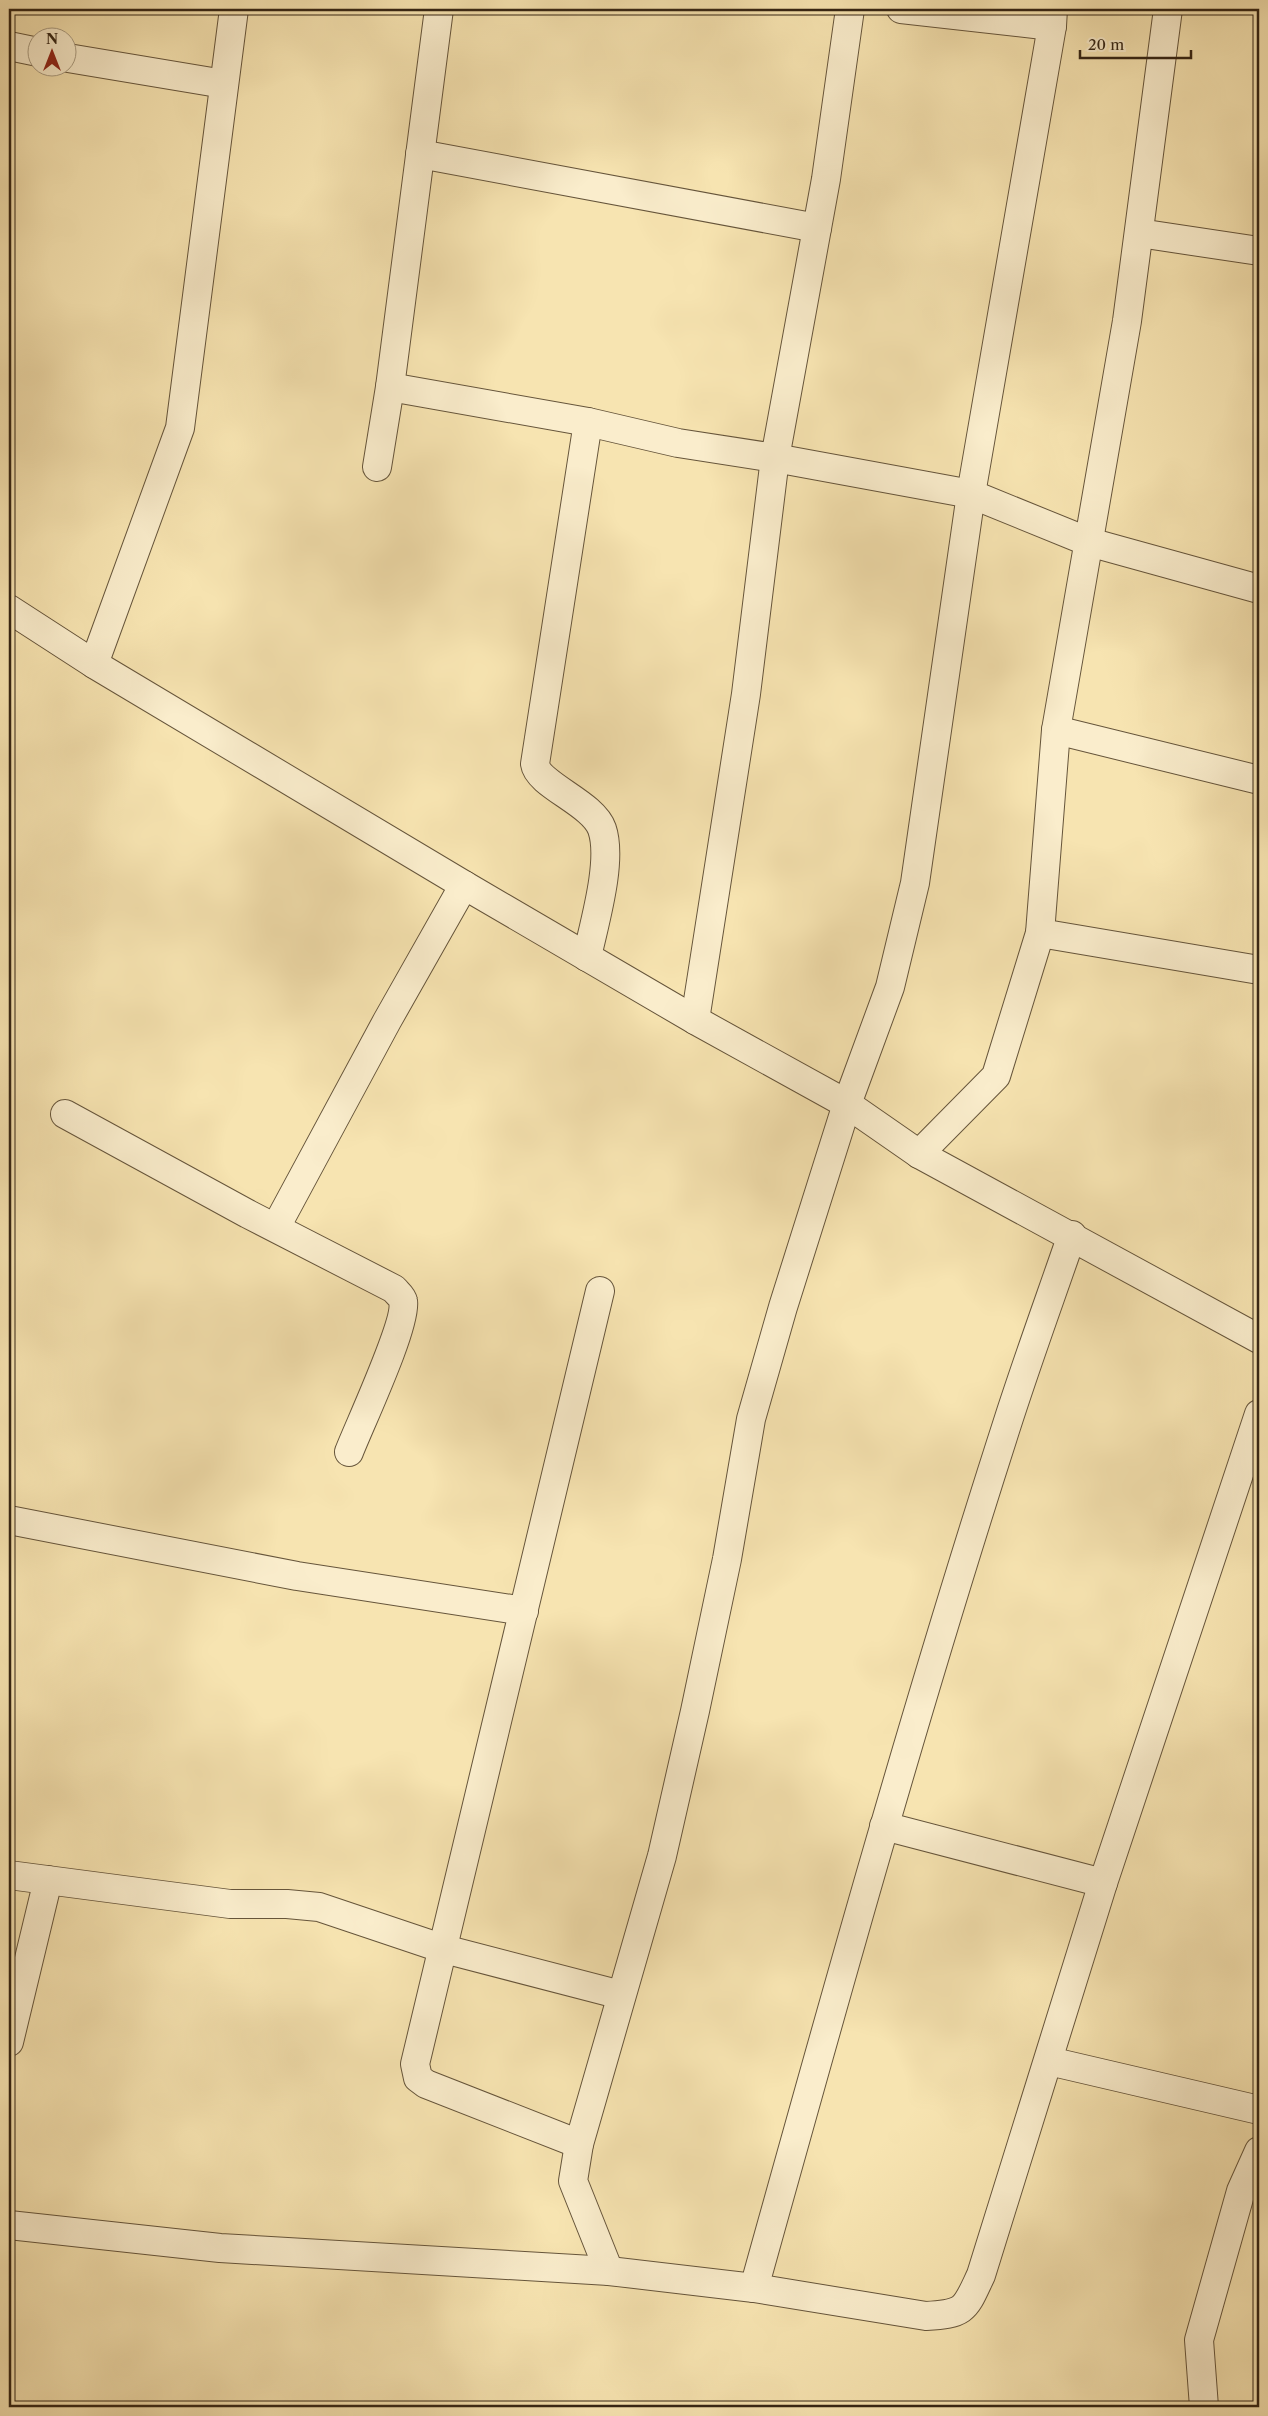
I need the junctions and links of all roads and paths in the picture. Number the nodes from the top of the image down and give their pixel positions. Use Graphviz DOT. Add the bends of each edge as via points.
graph roads {
  1 [pos="234,9"];
  2 [pos="439,9"];
  3 [pos="850,9"];
  4 [pos="901,9"];
  5 [pos="1168,9"];
  6 [pos="1053,17"];
  7 [pos="9,46"];
  8 [pos="28,50"];
  9 [pos="78,60"];
  10 [pos="224,84"];
  11 [pos="420,154"];
  12 [pos="817,228"];
  13 [pos="1138,233"];
  14 [pos="1259,251"];
  15 [pos="390,387"];
  16 [pos="588,422"];
  17 [pos="775,458"];
  18 [pos="377,467"];
  19 [pos="971,494"];
  20 [pos="1089,542"];
  21 [pos="1259,590"];
  22 [pos="9,609"];
  23 [pos="94,664"];
  24 [pos="1056,730"];
  25 [pos="1259,780"];
  26 [pos="464,885"];
  27 [pos="1040,933"];
  28 [pos="587,957"];
  29 [pos="1259,970"];
  30 [pos="695,1020"];
  31 [pos="847,1104"];
  32 [pos="65,1114"];
  33 [pos="919,1154"];
  34 [pos="276,1227"];
  35 [pos="1072,1235"];
  36 [pos="600,1290"];
  37 [pos="1259,1339"];
  38 [pos="1259,1414"];
  39 [pos="349,1452"];
  40 [pos="9,1520"];
  41 [pos="524,1611"];
  42 [pos="884,1826"];
  43 [pos="9,1875"];
  44 [pos="48,1880"];
  45 [pos="1103,1883"];
  46 [pos="444,1949"];
  47 [pos="621,1995"];
  48 [pos="9,2042"];
  49 [pos="1049,2061"];
  50 [pos="1259,2110"];
  51 [pos="579,2144"];
  52 [pos="1259,2151"];
  53 [pos="1250,2193"];
  54 [pos="9,2225"];
  55 [pos="610,2271"];
  56 [pos="754,2288"];
  57 [pos="1204,2407"];
  1 -- 10 [label="street"];
  2 -- 11 [label="street"];
  3 -- 12 [label="street"];
  4 -- 6 [label="street"];
  5 -- 13 [label="street"];
  6 -- 19 [label="street"];
  7 -- 8 [label="street"];
  9 -- 10 [label="street"];
  10 -- 23 [label="street" via="180,428"];
  11 -- 12 [label="street"];
  11 -- 15 [label="street"];
  12 -- 17 [label="street"];
  13 -- 14 [label="street"];
  13 -- 20 [label="street" via="1127,322"];
  15 -- 16 [label="street"];
  15 -- 18 [label="street"];
  16 -- 17 [label="street" via="678,443"];
  16 -- 28 [label="street" via="536,764 540,775 595,816 602,828 604,878"];
  17 -- 19 [label="street"];
  17 -- 30 [label="street" via="746,694"];
  19 -- 20 [label="street"];
  19 -- 31 [label="street" via="915,883 890,987"];
  20 -- 21 [label="street"];
  20 -- 24 [label="street"];
  22 -- 23 [label="street"];
  23 -- 26 [label="street"];
  24 -- 25 [label="street"];
  24 -- 27 [label="street"];
  26 -- 28 [label="street"];
  26 -- 34 [label="street"];
  27 -- 29 [label="street"];
  27 -- 33 [label="street" via="996,1076"];
  28 -- 30 [label="street"];
  30 -- 31 [label="street"];
  31 -- 33 [label="street"];
  31 -- 47 [label="street" via="751,1419 727,1560 695,1711 662,1856"];
  32 -- 34 [label="street"];
  33 -- 35 [label="street"];
  34 -- 39 [label="street" via="394,1289 403,1301 398,1333"];
  35 -- 37 [label="street"];
  35 -- 42 [label="street" via="1010,1416"];
  36 -- 41 [label="street"];
  38 -- 45 [label="street"];
  40 -- 41 [label="street" via="297,1576"];
  41 -- 46 [label="street"];
  42 -- 45 [label="street"];
  42 -- 56 [label="street"];
  43 -- 44 [label="street"];
  44 -- 46 [label="street" via="230,1904 319,1907"];
  44 -- 48 [label="street"];
  45 -- 49 [label="street"];
  46 -- 47 [label="street"];
  46 -- 51 [label="street" via="415,2064 418,2078 426,2084"];
  47 -- 51 [label="street"];
  49 -- 50 [label="street"];
  49 -- 56 [label="street" via="982,2275 964,2308 952,2314 926,2316"];
  51 -- 55 [label="street" via="573,2181"];
  52 -- 53 [label="street"];
  53 -- 57 [label="street" via="1199,2340"];
  54 -- 55 [label="street" via="220,2248"];
  55 -- 56 [label="street"];
}
